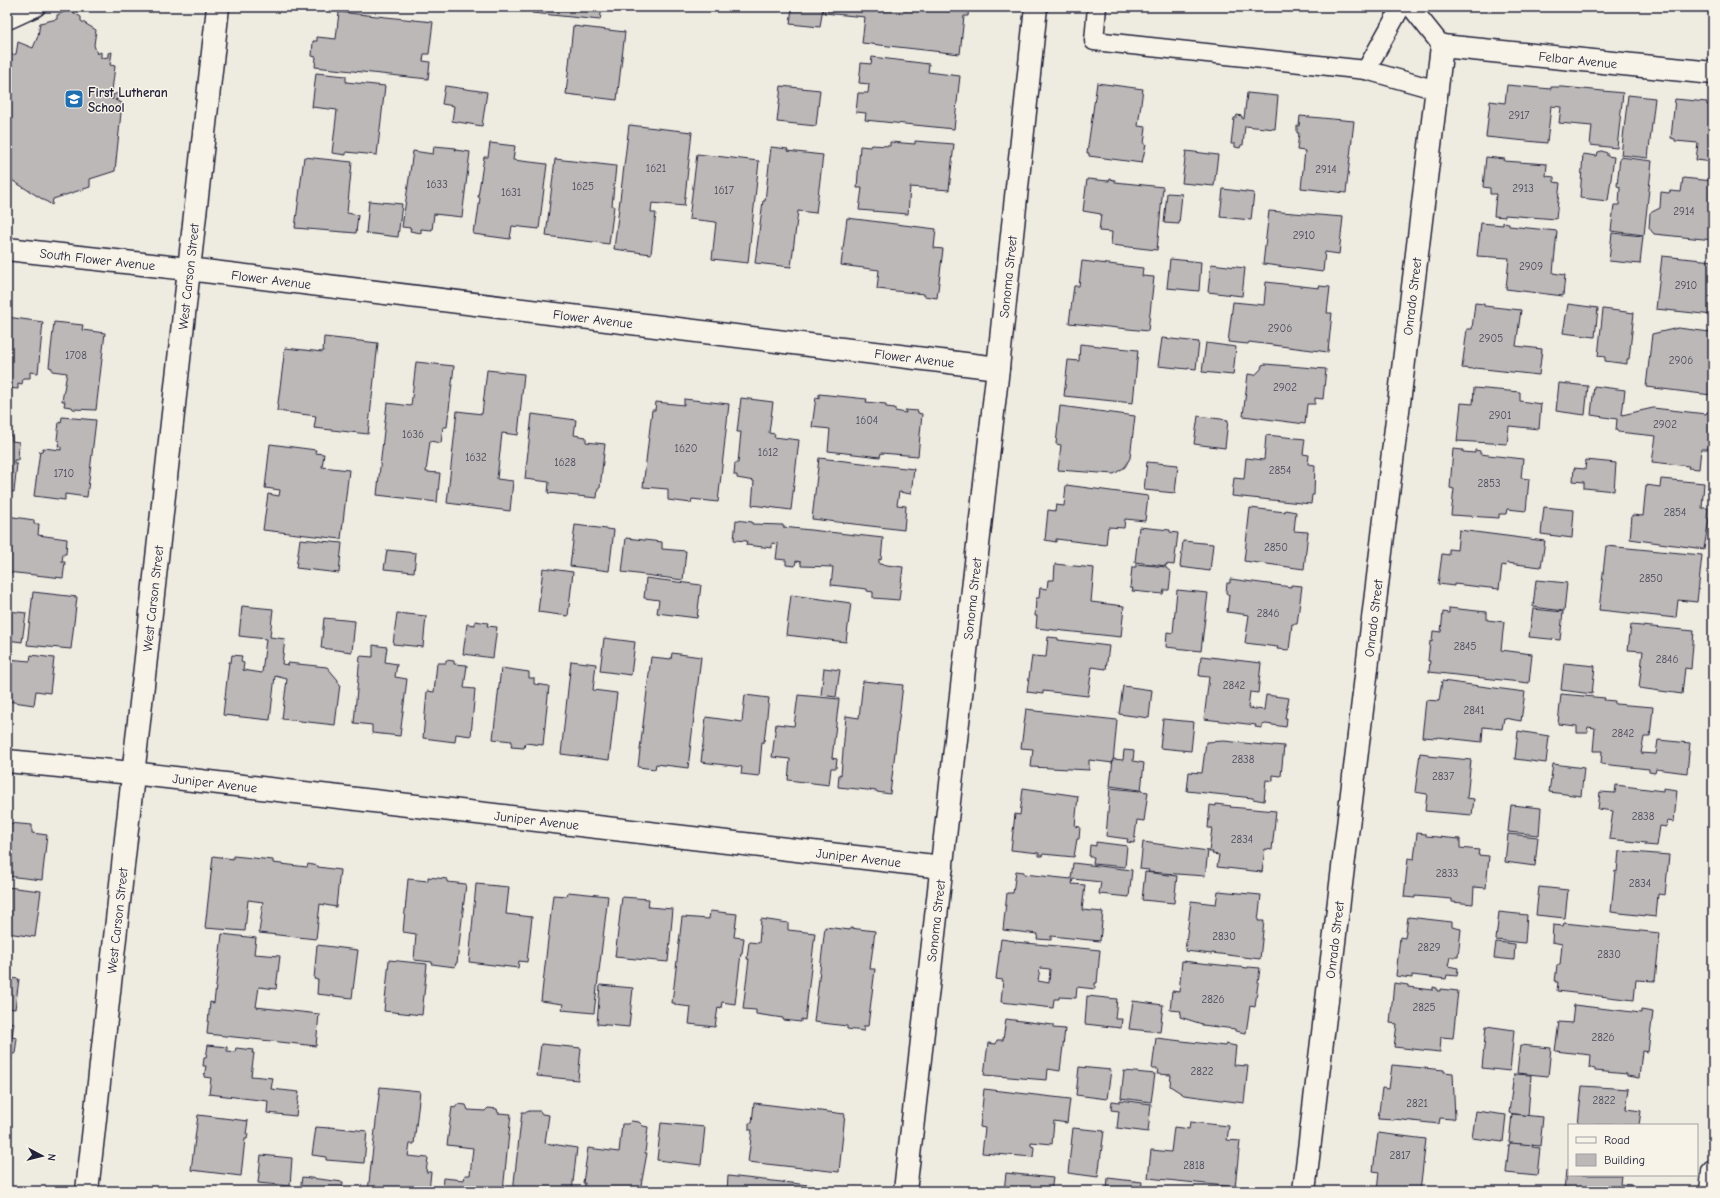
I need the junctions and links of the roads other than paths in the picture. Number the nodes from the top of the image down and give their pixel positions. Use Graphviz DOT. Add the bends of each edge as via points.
graph roads {
  1 [pos="36,7"];
  2 [pos="218,7"];
  3 [pos="1036,7"];
  4 [pos="1097,7"];
  5 [pos="1401,7"];
  6 [pos="1412,7"];
  7 [pos="10,19"];
  8 [pos="1442,46"];
  9 [pos="1366,70"];
  10 [pos="1713,73"];
  11 [pos="1437,90"];
  12 [pos="7,249"];
  13 [pos="188,269"];
  14 [pos="998,368"];
  15 [pos="7,761"];
  16 [pos="132,773"];
  17 [pos="942,867"];
  18 [pos="1713,1172"];
  19 [pos="87,1191"];
  20 [pos="905,1191"];
  21 [pos="1304,1191"];
  22 [pos="1711,1191"];
  1 -- 7 [label="lane"];
  2 -- 13 [label="street, West Carson Street"];
  3 -- 14 [label="street, Sonoma Street"];
  4 -- 9 [label="lane" via="1094,41"];
  5 -- 9 [label="lane"];
  6 -- 8 [label="lane"];
  8 -- 10 [label="street, Felbar Avenue"];
  8 -- 11 [label="street, Onrado Street"];
  9 -- 11 [label="lane"];
  11 -- 21 [label="street, Onrado Street"];
  12 -- 13 [label="street, South Flower Avenue"];
  13 -- 14 [label="street, Flower Avenue"];
  13 -- 16 [label="street, West Carson Street"];
  14 -- 17 [label="street, Sonoma Street"];
  15 -- 16 [label="street, Juniper Avenue"];
  16 -- 17 [label="street, Juniper Avenue"];
  16 -- 19 [label="street, West Carson Street"];
  17 -- 20 [label="street, Sonoma Street"];
  18 -- 22 [label="street"];
}
